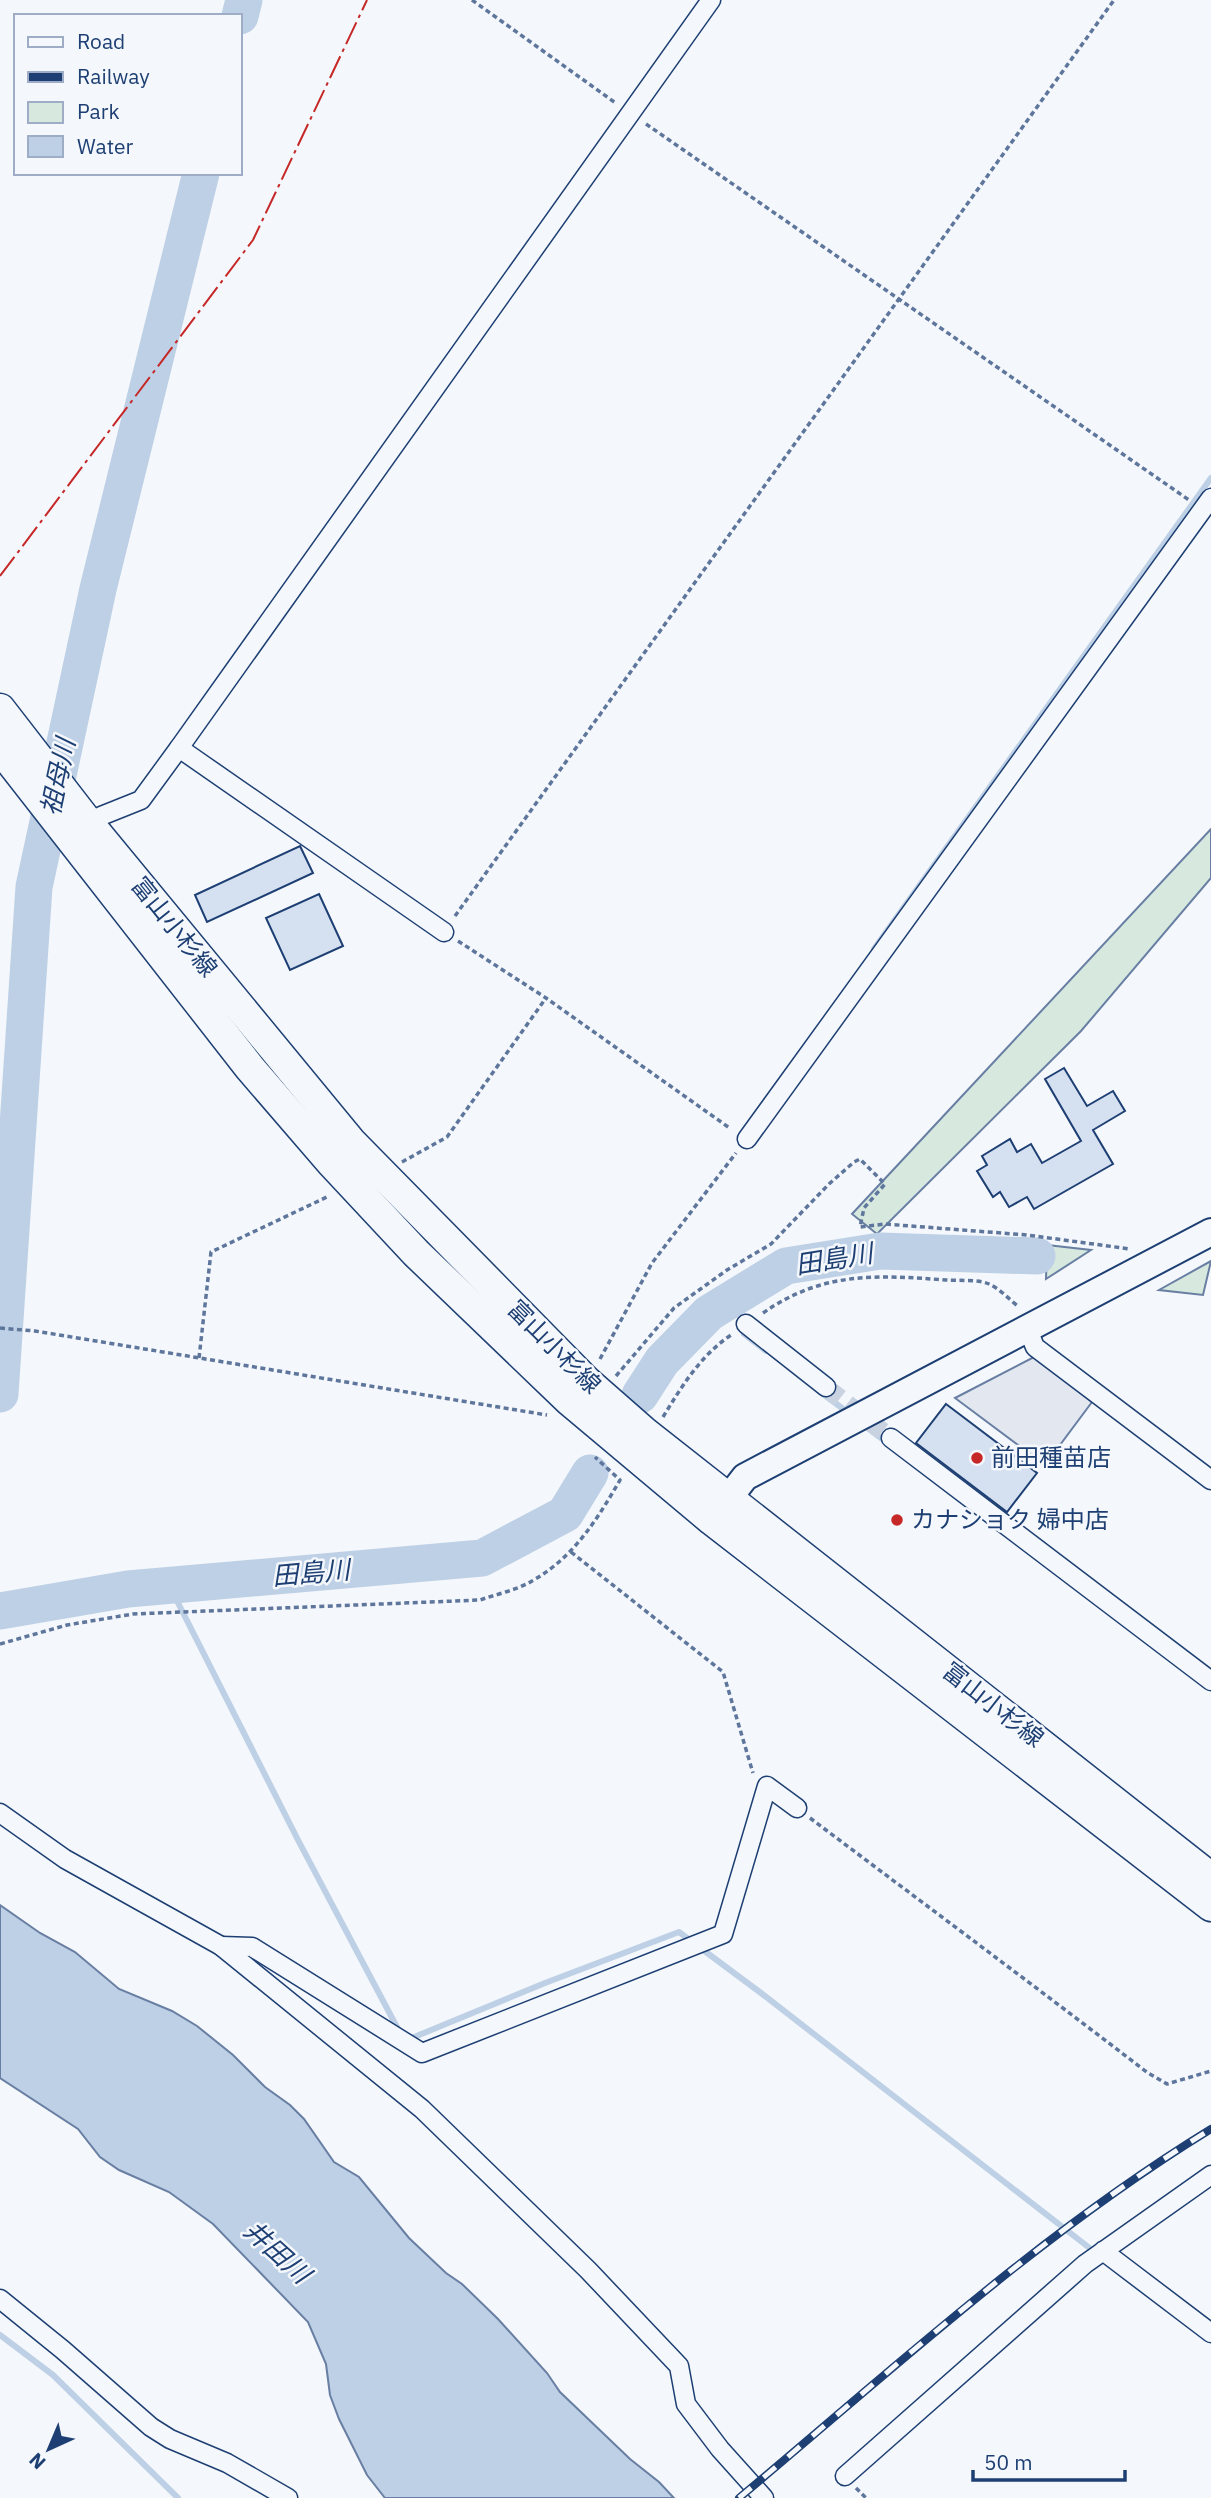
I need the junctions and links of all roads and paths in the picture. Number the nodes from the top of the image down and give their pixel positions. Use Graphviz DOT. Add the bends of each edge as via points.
graph roads {
  1 [pos="472,0"];
  2 [pos="711,0"];
  3 [pos="1114,0"];
  4 [pos="630,113"];
  5 [pos="898,299"];
  6 [pos="1207,504"];
  7 [pos="0,709"];
  8 [pos="0,748"];
  9 [pos="179,748"];
  10 [pos="79,823"];
  11 [pos="444,932"];
  12 [pos="546,998"];
  13 [pos="747,1139"];
  14 [pos="400,1163"];
  15 [pos="338,1193"];
  16 [pos="1211,1232"];
  17 [pos="1141,1268"];
  18 [pos="746,1324"];
  19 [pos="1027,1327"];
  20 [pos="0,1328"];
  21 [pos="199,1358"];
  22 [pos="826,1387"];
  23 [pos="594,1388"];
  24 [pos="550,1416"];
  25 [pos="650,1437"];
  26 [pos="891,1438"];
  27 [pos="590,1452"];
  28 [pos="1211,1480"];
  29 [pos="720,1508"];
  30 [pos="571,1552"];
  31 [pos="0,1644"];
  32 [pos="1211,1681"];
  33 [pos="767,1786"];
  34 [pos="797,1808"];
  35 [pos="0,1813"];
  36 [pos="1211,1878"];
  37 [pos="1211,1906"];
  38 [pos="221,1946"];
  39 [pos="1211,2071"];
  40 [pos="1211,2175"];
  41 [pos="1103,2251"];
  42 [pos="0,2299"];
  43 [pos="1211,2333"];
  44 [pos="845,2476"];
  45 [pos="288,2498"];
  46 [pos="764,2498"];
  1 -- 4 [label="path"];
  2 -- 4 [label="street"];
  3 -- 5 [label="path"];
  4 -- 5 [label="path"];
  4 -- 9 [label="street"];
  5 -- 6 [label="path"];
  5 -- 11 [label="path"];
  6 -- 13 [label="street"];
  7 -- 10 [label="main road, 富山小杉線" via="41,762"];
  8 -- 10 [label="main road, 富山小杉線" via="36,794"];
  9 -- 10 [label="street" via="141,800"];
  9 -- 11 [label="street"];
  10 -- 23 [label="main road, 富山小杉線" via="351,1142"];
  10 -- 29 [label="main road, 富山小杉線" via="250,1068 416,1253 569,1400"];
  11 -- 12 [label="path"];
  12 -- 13 [label="path"];
  12 -- 14 [label="path" via="447,1137"];
  13 -- 23 [label="path" via="652,1263"];
  15 -- 21 [label="path" via="211,1252"];
  16 -- 17 [label="street"];
  17 -- 19 [label="street"];
  17 -- 23 [label="path" via="1130,1247 898,1224 860,1227 864,1208 886,1184 860,1159 771,1244 674,1308 633,1354"];
  18 -- 19 [label="path" via="808,1289 886,1275 990,1284 1020,1308"];
  18 -- 22 [label="street"];
  18 -- 25 [label="path" via="717,1345 687,1377"];
  19 -- 28 [label="street" via="1035,1347"];
  19 -- 29 [label="street" via="745,1477"];
  20 -- 21 [label="path"];
  21 -- 24 [label="path"];
  23 -- 25 [label="main road, 富山小杉線"];
  25 -- 29 [label="main road, 富山小杉線"];
  26 -- 32 [label="street"];
  27 -- 30 [label="path" via="620,1480"];
  29 -- 36 [label="main road, 富山小杉線"];
  29 -- 37 [label="main road, 富山小杉線"];
  30 -- 31 [label="path" via="531,1582 480,1600 133,1614 67,1625"];
  30 -- 33 [label="path" via="723,1672 754,1775"];
  33 -- 34 [label="street"];
  33 -- 38 [label="street" via="723,1934 422,2053 252,1947"];
  34 -- 39 [label="path" via="1148,2073 1167,2084"];
  35 -- 38 [label="street" via="65,1859"];
  38 -- 46 [label="street" via="422,2109 588,2270 679,2367 686,2404"];
  40 -- 41 [label="street"];
  41 -- 43 [label="street"];
  41 -- 44 [label="street"];
  42 -- 45 [label="street" via="151,2427"];
}
